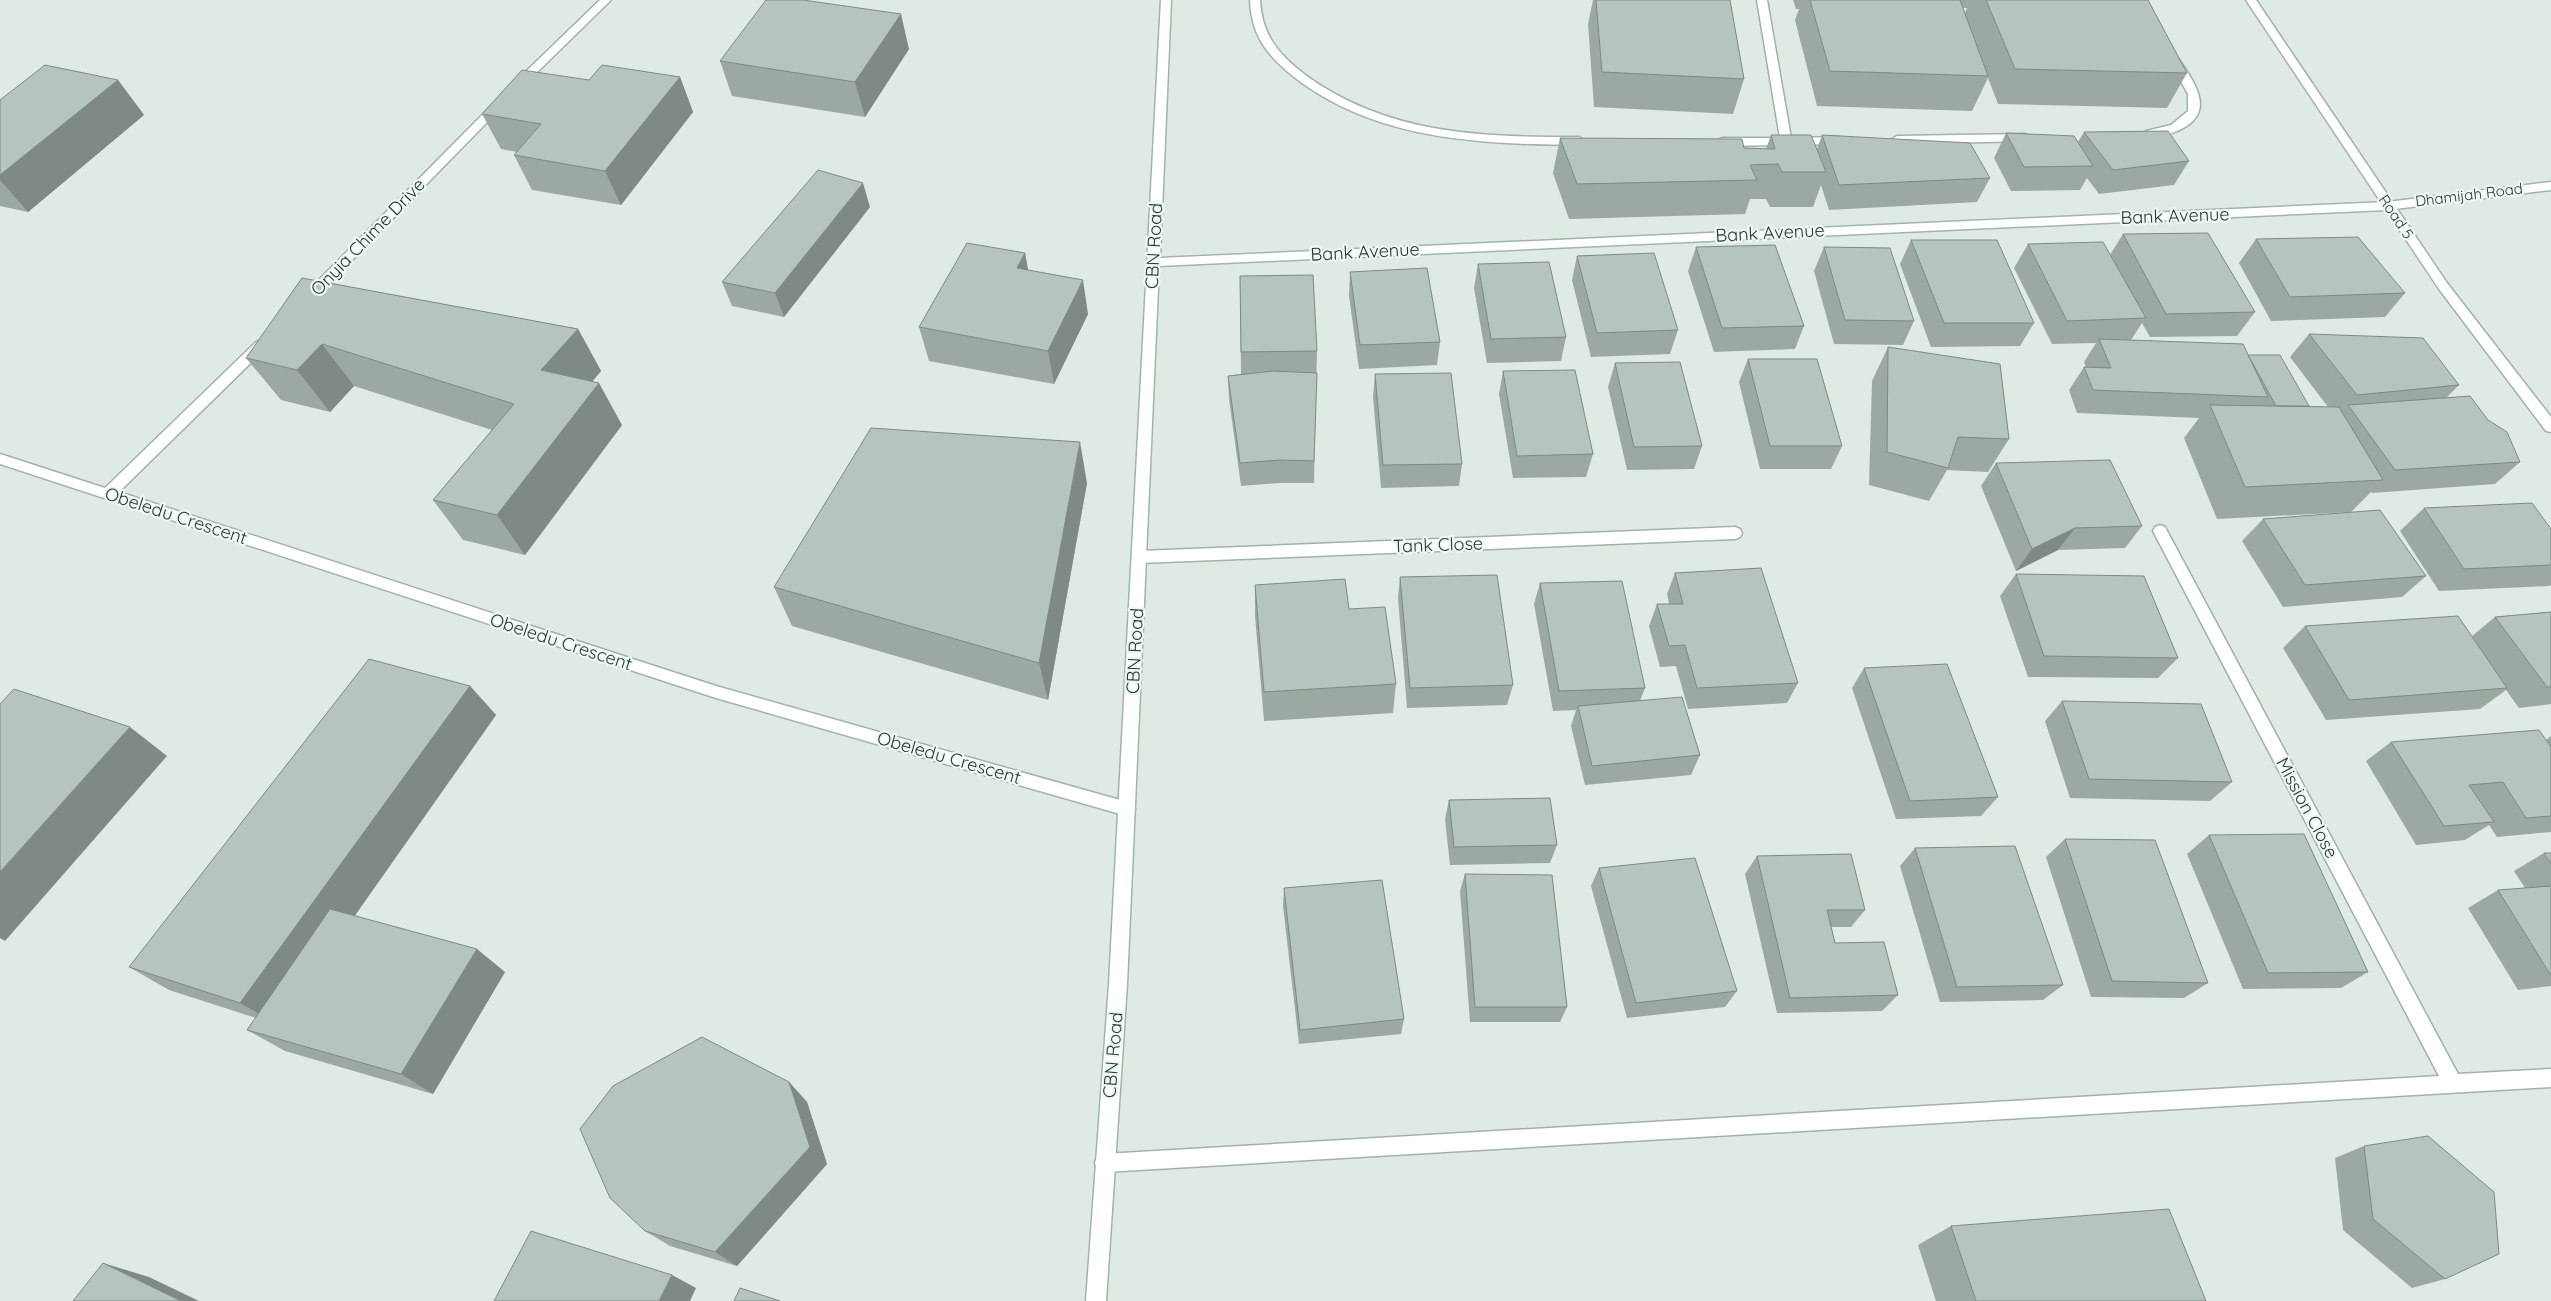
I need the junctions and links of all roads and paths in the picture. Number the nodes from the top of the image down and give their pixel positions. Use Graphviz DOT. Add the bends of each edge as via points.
graph roads {
  1 [pos="606,0"];
  2 [pos="1166,0"];
  3 [pos="1255,0"];
  4 [pos="1762,0"];
  5 [pos="2251,0"];
  6 [pos="2169,51"];
  7 [pos="2137,136"];
  8 [pos="2039,138"];
  9 [pos="1854,141"];
  10 [pos="1883,141"];
  11 [pos="1588,142"];
  12 [pos="1706,142"];
  13 [pos="1786,142"];
  14 [pos="2551,186"];
  15 [pos="2388,206"];
  16 [pos="1152,262"];
  17 [pos="302,304"];
  18 [pos="267,339"];
  19 [pos="2551,427"];
  20 [pos="0,459"];
  21 [pos="108,494"];
  22 [pos="2160,531"];
  23 [pos="1735,533"];
  24 [pos="1140,558"];
  25 [pos="1127,809"];
  26 [pos="2551,1078"];
  27 [pos="2453,1084"];
  28 [pos="1104,1163"];
  29 [pos="1096,1301"];
  1 -- 17 [label="street, Onyia Chime Drive" via="468,134"];
  2 -- 16 [label="street, CBN Road"];
  3 -- 11 [label="street" via="1255,16 1272,52 1318,91 1370,118 1444,135"];
  4 -- 13 [label="street"];
  5 -- 15 [label="street, Road 5"];
  6 -- 7 [label="street" via="2194,93 2196,106 2189,119 2178,127"];
  8 -- 10 [label="street"];
  9 -- 13 [label="street"];
  12 -- 13 [label="street"];
  14 -- 15 [label="street, Dhamijah Road"];
  15 -- 16 [label="street, Bank Avenue"];
  15 -- 19 [label="street, Road 5" via="2443,286"];
  16 -- 24 [label="street, CBN Road"];
  18 -- 21 [label="street"];
  20 -- 21 [label="street, Obeledu Crescent"];
  21 -- 25 [label="street, Obeledu Crescent" via="716,692"];
  22 -- 27 [label="street, Mission Close"];
  23 -- 24 [label="street, Tank Close"];
  24 -- 25 [label="street, CBN Road"];
  25 -- 28 [label="street, CBN Road"];
  26 -- 27 [label="street"];
  27 -- 28 [label="street"];
  28 -- 29 [label="street, CBN Road"];
}
